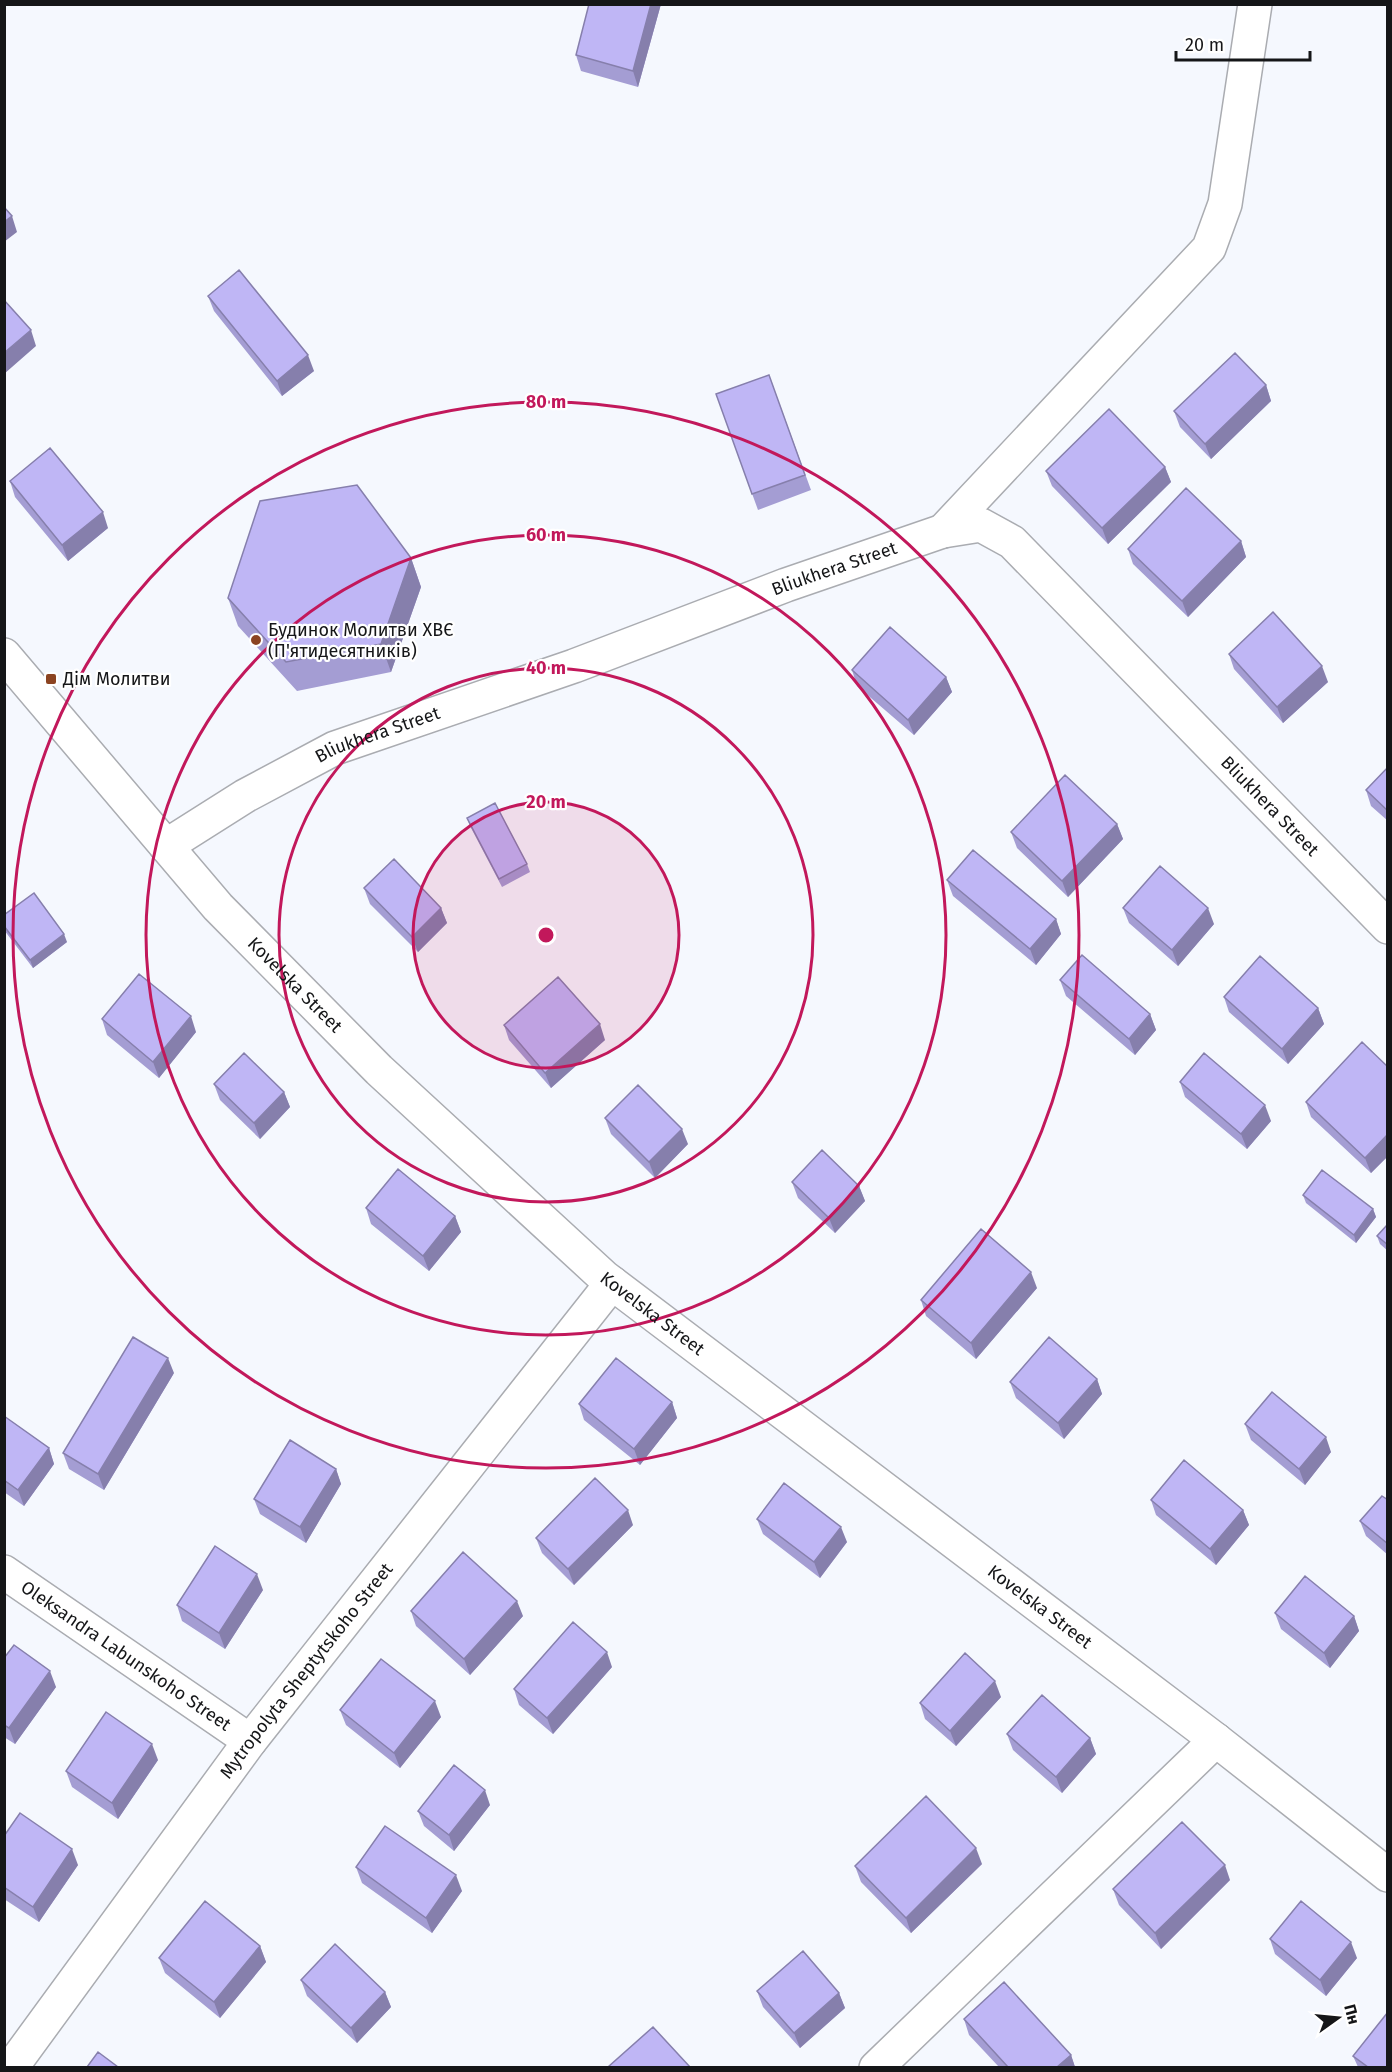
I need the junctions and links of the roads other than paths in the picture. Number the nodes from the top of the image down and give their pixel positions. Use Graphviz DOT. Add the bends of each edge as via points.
graph roads {
  1 [pos="1255,4"];
  2 [pos="943,531"];
  3 [pos="4,655"];
  4 [pos="166,846"];
  5 [pos="1388,927"];
  6 [pos="612,1284"];
  7 [pos="4,1572"];
  8 [pos="1216,1740"];
  9 [pos="250,1741"];
  10 [pos="1388,1875"];
  11 [pos="11,2067"];
  12 [pos="876,2067"];
  1 -- 2 [label="street" via="1225,204 1209,249"];
  2 -- 4 [label="street, Bliukhera Street" via="786,585 574,666 335,748 245,796"];
  2 -- 5 [label="street, Bliukhera Street" via="981,525 1012,542"];
  3 -- 4 [label="street, Kovelska Street"];
  4 -- 6 [label="street, Kovelska Street" via="218,908 379,1070"];
  6 -- 8 [label="street, Kovelska Street"];
  6 -- 9 [label="street, Mytropolyta Sheptytskoho Street"];
  7 -- 9 [label="street, Oleksandra Labunskoho Street"];
  8 -- 10 [label="street, Kovelska Street"];
  8 -- 12 [label="street"];
  9 -- 11 [label="street, Mytropolyta Sheptytskoho Street"];
}
